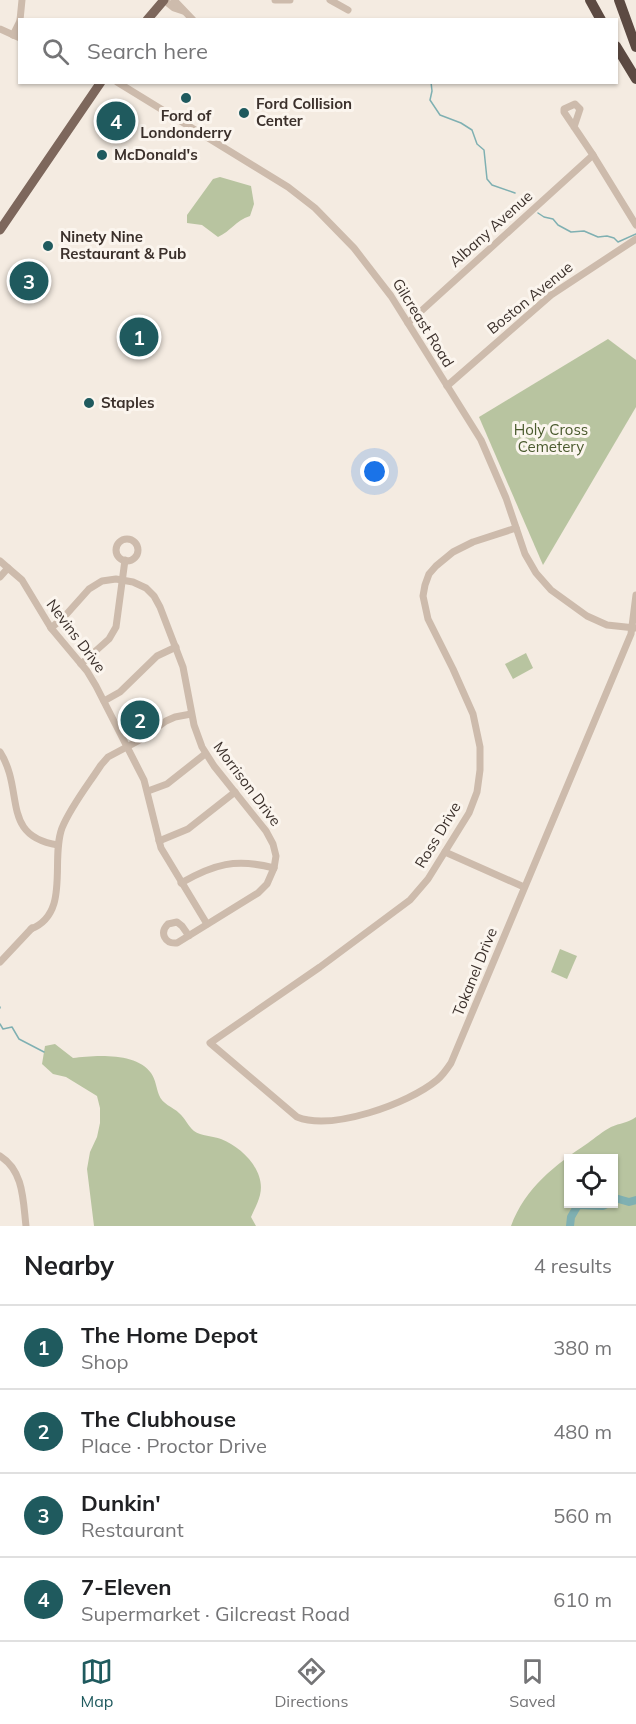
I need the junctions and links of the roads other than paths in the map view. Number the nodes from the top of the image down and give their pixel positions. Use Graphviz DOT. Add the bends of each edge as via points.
graph roads {
  1 [pos="22,0"];
  2 [pos="164,0"];
  3 [pos="174,0"];
  4 [pos="275,0"];
  5 [pos="290,0"];
  6 [pos="330,0"];
  7 [pos="590,0"];
  8 [pos="619,0"];
  9 [pos="348,10"];
  10 [pos="183,11"];
  11 [pos="20,18"];
  12 [pos="149,18"];
  13 [pos="191,18"];
  14 [pos="600,18"];
  15 [pos="0,28"];
  16 [pos="16,36"];
  17 [pos="636,47"];
  18 [pos="618,49"];
  19 [pos="636,79"];
  20 [pos="101,84"];
  21 [pos="120,84"];
  22 [pos="574,127"];
  23 [pos="593,154"];
  24 [pos="636,225"];
  25 [pos="0,230"];
  26 [pos="636,239"];
  27 [pos="408,323"];
  28 [pos="447,386"];
  29 [pos="516,528"];
  30 [pos="125,560"];
  31 [pos="0,561"];
  32 [pos="10,571"];
  33 [pos="0,577"];
  34 [pos="123,579"];
  35 [pos="636,595"];
  36 [pos="51,628"];
  37 [pos="634,628"];
  38 [pos="176,647"];
  39 [pos="81,663"];
  40 [pos="104,701"];
  41 [pos="191,714"];
  42 [pos="128,747"];
  43 [pos="0,752"];
  44 [pos="205,754"];
  45 [pos="148,790"];
  46 [pos="235,792"];
  47 [pos="159,841"];
  48 [pos="58,845"];
  49 [pos="445,852"];
  50 [pos="274,867"];
  51 [pos="181,883"];
  52 [pos="524,886"];
  53 [pos="207,924"];
  54 [pos="189,936"];
  55 [pos="1,959"];
  56 [pos="210,1043"];
  57 [pos="0,1156"];
  58 [pos="26,1226"];
  1 -- 11 [label="street"];
  2 -- 10 [label="street"];
  2 -- 12 [label="main road"];
  3 -- 10 [label="street"];
  4 -- 5 [label="street"];
  6 -- 9 [label="street"];
  7 -- 14 [label="highway"];
  8 -- 17 [label="highway"];
  10 -- 13 [label="street"];
  15 -- 16 [label="street"];
  18 -- 19 [label="highway"];
  20 -- 25 [label="main road"];
  21 -- 27 [label="street, Gilcreast Road" via="307,201 365,261"];
  22 -- 23 [label="street"];
  23 -- 24 [label="street"];
  23 -- 27 [label="street, Albany Avenue"];
  26 -- 28 [label="street, Boston Avenue" via="551,295"];
  27 -- 28 [label="street, Gilcreast Road"];
  28 -- 29 [label="street, Gilcreast Road" via="486,450"];
  29 -- 37 [label="street, Gilcreast Road" via="530,564 551,590 597,621"];
  29 -- 49 [label="street, Ross Drive" via="453,552 429,574 425,585 424,608 465,694 480,747 474,802"];
  30 -- 34 [label="street"];
  31 -- 32 [label="street, Nevins Drive"];
  32 -- 33 [label="street"];
  32 -- 36 [label="street, Nevins Drive" via="22,580"];
  34 -- 36 [label="street" via="96,584"];
  34 -- 38 [label="street, Morrison Drive" via="137,583 154,596"];
  34 -- 39 [label="street" via="116,627 109,639"];
  35 -- 37 [label="street, Tokanel Drive"];
  36 -- 39 [label="street, Nevins Drive"];
  37 -- 52 [label="street, Tokanel Drive"];
  38 -- 40 [label="street" via="157,656 120,692"];
  38 -- 41 [label="street, Morrison Drive"];
  39 -- 40 [label="street, Nevins Drive"];
  40 -- 42 [label="street, Nevins Drive"];
  41 -- 42 [label="street" via="170,718"];
  41 -- 44 [label="street, Morrison Drive"];
  42 -- 45 [label="street, Nevins Drive"];
  42 -- 48 [label="street" via="101,765 65,822"];
  43 -- 48 [label="street" via="8,769 15,821 31,839"];
  44 -- 45 [label="street" via="167,783"];
  44 -- 46 [label="street, Morrison Drive"];
  45 -- 47 [label="street, Nevins Drive"];
  46 -- 47 [label="street" via="195,824"];
  46 -- 50 [label="street, Morrison Drive" via="270,837 275,850"];
  47 -- 51 [label="street, Nevins Drive"];
  48 -- 55 [label="street" via="57,890 52,906 42,921"];
  49 -- 52 [label="street"];
  49 -- 56 [label="street, Ross Drive" via="405,904"];
  50 -- 51 [label="street" via="219,865"];
  50 -- 53 [label="street" via="258,893"];
  51 -- 53 [label="street, Nevins Drive"];
  52 -- 56 [label="street, Tokanel Drive" via="451,1062 437,1080 398,1102 367,1114 307,1121 288,1110"];
  53 -- 54 [label="street"];
  57 -- 58 [label="street" via="17,1174"];
}
